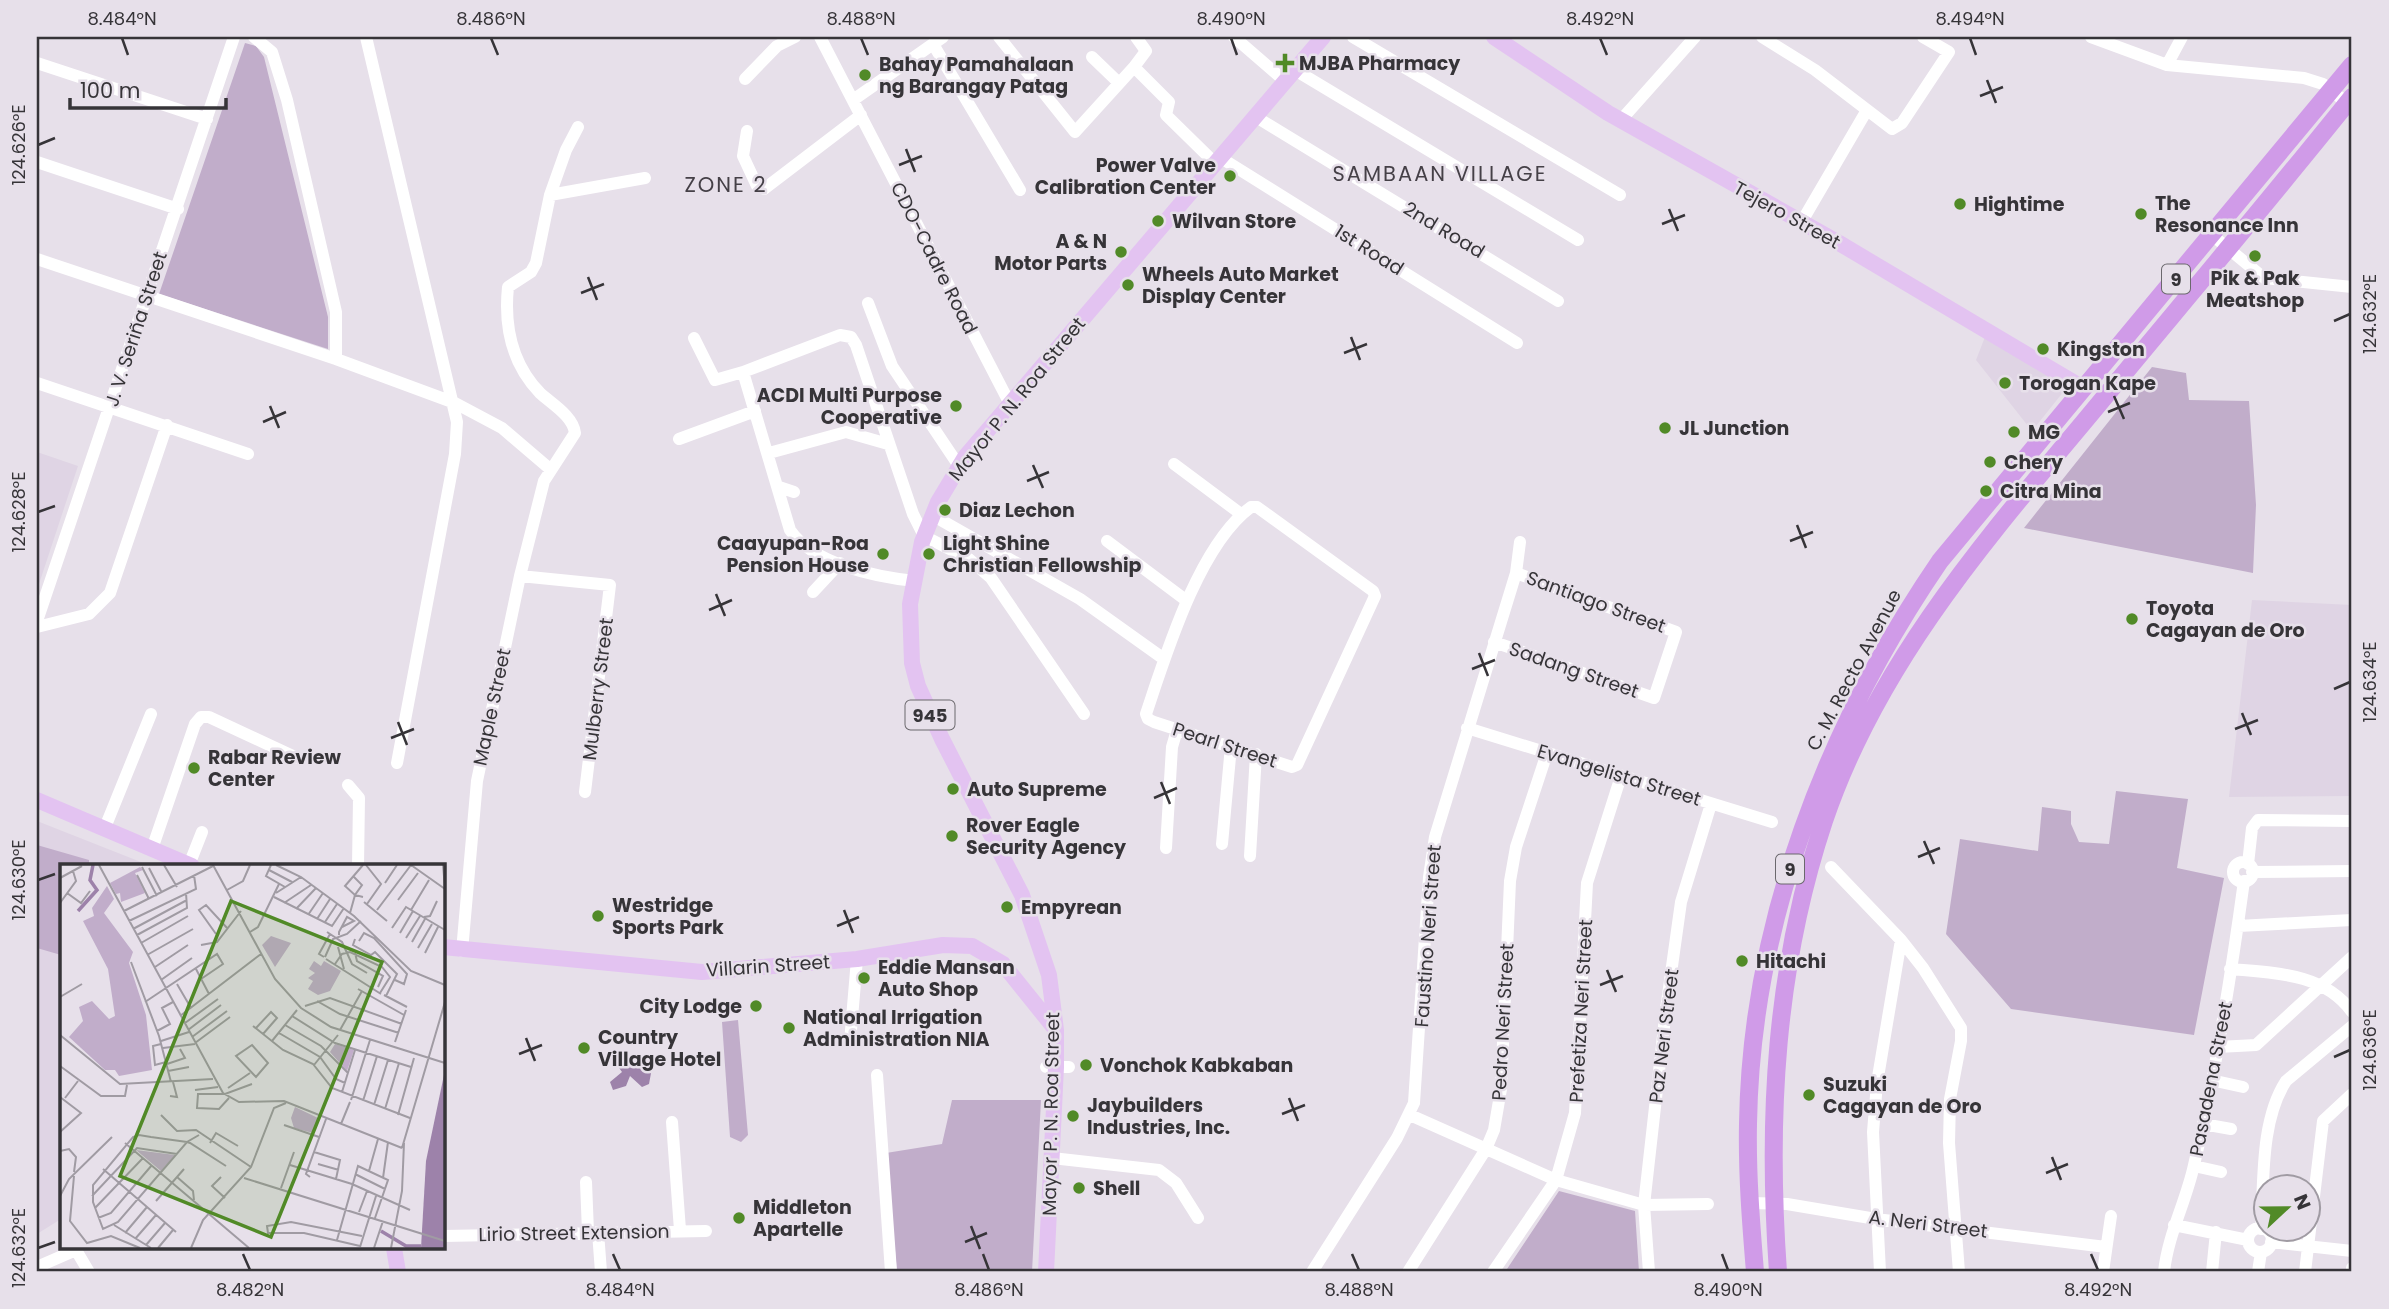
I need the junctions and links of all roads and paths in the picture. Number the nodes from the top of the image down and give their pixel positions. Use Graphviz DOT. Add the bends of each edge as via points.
graph roads {
  1 [pos="234,37"];
  2 [pos="254,37"];
  3 [pos="366,37"];
  4 [pos="795,37"];
  5 [pos="820,37"];
  6 [pos="999,37"];
  7 [pos="1136,37"];
  8 [pos="1234,37"];
  9 [pos="1323,37"];
  10 [pos="1353,37"];
  11 [pos="1494,37"];
  12 [pos="1695,37"];
  13 [pos="1762,37"];
  14 [pos="1923,37"];
  15 [pos="2091,37"];
  16 [pos="2182,37"];
  17 [pos="938,40"];
  18 [pos="1091,57"];
  19 [pos="37,63"];
  20 [pos="2167,65"];
  21 [pos="2352,65"];
  22 [pos="1134,67"];
  23 [pos="1291,76"];
  24 [pos="745,79"];
  25 [pos="1119,83"];
  26 [pos="2332,90"];
  27 [pos="853,100"];
  28 [pos="2349,100"];
  29 [pos="1867,110"];
  30 [pos="861,115"];
  31 [pos="1256,117"];
  32 [pos="207,119"];
  33 [pos="1621,120"];
  34 [pos="578,127"];
  35 [pos="747,131"];
  36 [pos="1219,161"];
  37 [pos="37,162"];
  38 [pos="645,178"];
  39 [pos="1020,191"];
  40 [pos="550,195"];
  41 [pos="1620,195"];
  42 [pos="178,209"];
  43 [pos="1801,223"];
  44 [pos="2212,235"];
  45 [pos="1578,240"];
  46 [pos="2227,249"];
  47 [pos="37,259"];
  48 [pos="2352,287"];
  49 [pos="144,295"];
  50 [pos="1558,301"];
  51 [pos="868,303"];
  52 [pos="694,338"];
  53 [pos="1517,343"];
  54 [pos="336,359"];
  55 [pos="743,372"];
  56 [pos="37,383"];
  57 [pos="2083,388"];
  58 [pos="454,403"];
  59 [pos="1010,404"];
  60 [pos="109,408"];
  61 [pos="755,411"];
  62 [pos="167,425"];
  63 [pos="680,439"];
  64 [pos="888,444"];
  65 [pos="769,453"];
  66 [pos="248,454"];
  67 [pos="1174,464"];
  68 [pos="959,466"];
  69 [pos="550,468"];
  70 [pos="779,487"];
  71 [pos="1997,491"];
  72 [pos="794,492"];
  73 [pos="2015,505"];
  74 [pos="1980,511"];
  75 [pos="1241,514"];
  76 [pos="932,515"];
  77 [pos="1997,526"];
  78 [pos="924,536"];
  79 [pos="1107,541"];
  80 [pos="1520,542"];
  81 [pos="840,563"];
  82 [pos="1516,573"];
  83 [pos="520,576"];
  84 [pos="915,581"];
  85 [pos="813,592"];
  86 [pos="1187,601"];
  87 [pos="37,621"];
  88 [pos="37,627"];
  89 [pos="1494,642"];
  90 [pos="1164,659"];
  91 [pos="1654,698"];
  92 [pos="1084,713"];
  93 [pos="151,714"];
  94 [pos="1467,728"];
  95 [pos="1177,730"];
  96 [pos="1231,746"];
  97 [pos="1547,753"];
  98 [pos="1256,754"];
  99 [pos="297,758"];
  100 [pos="397,763"];
  101 [pos="1620,775"];
  102 [pos="348,785"];
  103 [pos="585,792"];
  104 [pos="37,800"];
  105 [pos="1711,804"];
  106 [pos="2352,821"];
  107 [pos="1772,822"];
  108 [pos="104,830"];
  109 [pos="202,832"];
  110 [pos="1222,844"];
  111 [pos="1798,844"];
  112 [pos="1166,848"];
  113 [pos="152,849"];
  114 [pos="1816,849"];
  115 [pos="1250,856"];
  116 [pos="186,864"];
  117 [pos="191,864"];
  118 [pos="358,864"];
  119 [pos="1831,867"];
  120 [pos="2352,871"];
  121 [pos="2248,872"];
  122 [pos="2352,920"];
  123 [pos="2238,926"];
  124 [pos="1901,940"];
  125 [pos="444,947"];
  126 [pos="462,951"];
  127 [pos="2352,957"];
  128 [pos="857,959"];
  129 [pos="2231,969"];
  130 [pos="2322,987"];
  131 [pos="2352,1012"];
  132 [pos="2352,1026"];
  133 [pos="1056,1030"];
  134 [pos="850,1042"];
  135 [pos="2218,1047"];
  136 [pos="877,1075"];
  137 [pos="2211,1080"];
  138 [pos="2243,1087"];
  139 [pos="2352,1094"];
  140 [pos="1410,1115"];
  141 [pos="672,1122"];
  142 [pos="2203,1124"];
  143 [pos="2231,1129"];
  144 [pos="1486,1149"];
  145 [pos="1052,1158"];
  146 [pos="2194,1166"];
  147 [pos="2221,1172"];
  148 [pos="2266,1172"];
  149 [pos="1556,1180"];
  150 [pos="586,1182"];
  151 [pos="1750,1203"];
  152 [pos="1773,1203"];
  153 [pos="1708,1204"];
  154 [pos="1644,1205"];
  155 [pos="2111,1216"];
  156 [pos="1198,1218"];
  157 [pos="1876,1219"];
  158 [pos="2174,1225"];
  159 [pos="1956,1227"];
  160 [pos="680,1230"];
  161 [pos="706,1231"];
  162 [pos="593,1232"];
  163 [pos="2216,1232"];
  164 [pos="2252,1232"];
  165 [pos="444,1236"];
  166 [pos="2248,1240"];
  167 [pos="2271,1242"];
  168 [pos="2309,1246"];
  169 [pos="2106,1247"];
  170 [pos="394,1250"];
  171 [pos="2352,1251"];
  172 [pos="2261,1252"];
  173 [pos="37,1267"];
  174 [pos="89,1272"];
  175 [pos="398,1272"];
  176 [pos="601,1272"];
  177 [pos="891,1272"];
  178 [pos="1046,1272"];
  179 [pos="1312,1272"];
  180 [pos="1408,1272"];
  181 [pos="1493,1272"];
  182 [pos="1649,1272"];
  183 [pos="1755,1272"];
  184 [pos="1778,1272"];
  185 [pos="1880,1272"];
  186 [pos="1959,1272"];
  187 [pos="2103,1272"];
  188 [pos="2164,1272"];
  189 [pos="2211,1272"];
  190 [pos="2258,1272"];
  191 [pos="2305,1272"];
  1 -- 32 [label="street, J. V. Seriña Street"];
  2 -- 54 [label="street" via="272,52 286,100 336,312"];
  3 -- 58 [label="street"];
  4 -- 24 [label="street" via="777,47"];
  5 -- 27 [label="street, CDO-Cadre Road"];
  6 -- 25 [label="street" via="1075,132"];
  7 -- 22 [label="street" via="1146,51"];
  8 -- 23 [label="street"];
  9 -- 23 [label="main road, Mayor P. N. Roa Street / 945"];
  10 -- 41 [label="street"];
  11 -- 33 [label="main road, Tejero Street"];
  12 -- 33 [label="street"];
  13 -- 29 [label="street"];
  14 -- 29 [label="street" via="1949,52 1902,123 1892,129"];
  15 -- 20 [label="street"];
  16 -- 20 [label="street"];
  17 -- 27 [label="street"];
  17 -- 39 [label="street"];
  18 -- 25 [label="street"];
  19 -- 32 [label="street"];
  20 -- 26 [label="street" via="2297,77"];
  21 -- 26 [label="highway, C. M. Recto Avenue / 9"];
  22 -- 25 [label="street"];
  22 -- 36 [label="street, 1st Road" via="1169,102 1166,116"];
  23 -- 31 [label="main road, Mayor P. N. Roa Street / 945"];
  23 -- 45 [label="street"];
  26 -- 28 [label="street"];
  26 -- 44 [label="highway, C. M. Recto Avenue / 9"];
  27 -- 30 [label="street, CDO-Cadre Road"];
  28 -- 46 [label="highway, C. M. Recto Avenue / 9"];
  29 -- 43 [label="street"];
  30 -- 35 [label="street" via="764,189 757,186 744,162"];
  30 -- 59 [label="street, CDO-Cadre Road"];
  31 -- 36 [label="main road, Mayor P. N. Roa Street / 945"];
  31 -- 50 [label="street, 2nd Road"];
  32 -- 42 [label="street, J. V. Seriña Street"];
  33 -- 43 [label="main road, Tejero Street"];
  34 -- 40 [label="street, Maple Street"];
  36 -- 53 [label="street, 1st Road"];
  36 -- 59 [label="main road, Mayor P. N. Roa Street / 945"];
  37 -- 42 [label="street"];
  38 -- 40 [label="street"];
  40 -- 69 [label="street, Maple Street" via="536,263 531,272 510,284 507,297 508,335 520,362 533,385 574,427 574,438"];
  42 -- 49 [label="street, J. V. Seriña Street"];
  43 -- 57 [label="main road, Tejero Street"];
  44 -- 46 [label="street"];
  44 -- 57 [label="highway, C. M. Recto Avenue / 9"];
  46 -- 48 [label="street" via="2264,278"];
  46 -- 73 [label="highway, C. M. Recto Avenue / 9"];
  47 -- 49 [label="street"];
  49 -- 54 [label="street"];
  49 -- 60 [label="street, J. V. Seriña Street"];
  51 -- 68 [label="street" via="890,361"];
  52 -- 55 [label="street" via="715,380"];
  54 -- 58 [label="street"];
  55 -- 61 [label="street"];
  55 -- 64 [label="street" via="848,335 856,345"];
  56 -- 60 [label="street"];
  57 -- 71 [label="highway, C. M. Recto Avenue / 9"];
  58 -- 69 [label="street" via="502,428"];
  58 -- 100 [label="street" via="455,454"];
  59 -- 68 [label="main road, Mayor P. N. Roa Street / 945"];
  60 -- 62 [label="street"];
  60 -- 87 [label="street, J. V. Seriña Street"];
  61 -- 63 [label="street"];
  61 -- 65 [label="street"];
  62 -- 66 [label="street"];
  62 -- 88 [label="street" via="110,593 89,614"];
  64 -- 65 [label="street" via="846,432"];
  64 -- 78 [label="street"];
  65 -- 70 [label="street"];
  67 -- 75 [label="street"];
  68 -- 76 [label="main road, Mayor P. N. Roa Street / 945"];
  69 -- 83 [label="street, Maple Street"];
  70 -- 72 [label="street"];
  70 -- 81 [label="street" via="790,530 798,542"];
  71 -- 73 [label="highway"];
  71 -- 74 [label="highway, C. M. Recto Avenue / 9"];
  73 -- 77 [label="highway, C. M. Recto Avenue / 9"];
  74 -- 77 [label="highway"];
  74 -- 111 [label="highway, C. M. Recto Avenue / 9" via="1940,561 1891,637 1823,774"];
  75 -- 86 [label="street, Pearl Street"];
  75 -- 98 [label="street, Pearl Street" via="1257,507 1375,596 1297,765"];
  76 -- 78 [label="main road, Mayor P. N. Roa Street / 945"];
  76 -- 90 [label="street" via="1080,598"];
  77 -- 114 [label="highway, C. M. Recto Avenue / 9" via="1954,580 1889,682 1843,773"];
  78 -- 84 [label="main road, Mayor P. N. Roa Street / 945"];
  78 -- 92 [label="street" via="969,559 991,578"];
  79 -- 86 [label="street"];
  80 -- 82 [label="street, Faustino Neri Street"];
  81 -- 84 [label="street" via="876,576"];
  81 -- 85 [label="street"];
  82 -- 89 [label="street, Faustino Neri Street"];
  82 -- 91 [label="street, Santiago Street" via="1676,632"];
  83 -- 103 [label="street, Mulberry Street" via="610,585"];
  83 -- 126 [label="street, Maple Street" via="477,781"];
  84 -- 133 [label="main road, Mayor P. N. Roa Street / 945" via="909,632 918,686 1033,921 1049,975"];
  86 -- 90 [label="street, Pearl Street"];
  89 -- 91 [label="street, Sadang Street"];
  89 -- 94 [label="street, Faustino Neri Street"];
  90 -- 95 [label="street, Pearl Street" via="1146,714 1148,719"];
  93 -- 108 [label="street"];
  94 -- 97 [label="street, Evangelista Street"];
  94 -- 140 [label="street, Faustino Neri Street" via="1435,836 1416,1088"];
  95 -- 96 [label="street, Pearl Street"];
  95 -- 112 [label="street"];
  96 -- 98 [label="street, Pearl Street"];
  96 -- 110 [label="street"];
  97 -- 101 [label="street, Evangelista Street"];
  97 -- 144 [label="street, Pedro Neri Street" via="1516,847 1510,881 1501,1089"];
  98 -- 115 [label="street"];
  99 -- 113 [label="street" via="201,717"];
  101 -- 105 [label="street, Evangelista Street"];
  101 -- 149 [label="street, Prefetiza Neri Street" via="1587,883 1578,1099"];
  102 -- 118 [label="street" via="359,797"];
  104 -- 108 [label="main road"];
  105 -- 107 [label="street, Evangelista Street"];
  105 -- 154 [label="street, Paz Neri Street" via="1681,902"];
  106 -- 121 [label="street, Pasadena Street" via="2258,820 2252,828"];
  108 -- 113 [label="main road"];
  109 -- 117 [label="street"];
  111 -- 114 [label="highway"];
  111 -- 151 [label="highway, C. M. Recto Avenue / 9" via="1765,969 1752,1063"];
  113 -- 116 [label="main road"];
  114 -- 152 [label="highway, C. M. Recto Avenue / 9" via="1795,923 1781,1005 1772,1127"];
  119 -- 124 [label="street"];
  120 -- 121 [label="street"];
  121 -- 123 [label="street, Pasadena Street"];
  122 -- 123 [label="street"];
  123 -- 129 [label="street, Pasadena Street"];
  124 -- 157 [label="street" via="1877,1083"];
  124 -- 159 [label="street" via="1956,1017 1962,1036 1949,1111"];
  125 -- 126 [label="main road, Villarin Street"];
  126 -- 128 [label="main road, Villarin Street" via="702,972"];
  127 -- 130 [label="street"];
  128 -- 133 [label="main road, Villarin Street" via="943,945 972,946 1003,964"];
  128 -- 134 [label="street"];
  129 -- 130 [label="street" via="2287,974"];
  129 -- 135 [label="street, Pasadena Street"];
  130 -- 131 [label="street" via="2338,995"];
  130 -- 135 [label="street" via="2251,1047"];
  132 -- 148 [label="street" via="2280,1090"];
  133 -- 145 [label="main road, Mayor P. N. Roa Street / 945"];
  135 -- 137 [label="street, Pasadena Street"];
  136 -- 177 [label="street"];
  137 -- 138 [label="street"];
  137 -- 142 [label="street, Pasadena Street"];
  139 -- 168 [label="street" via="2323,1121"];
  140 -- 144 [label="street"];
  140 -- 179 [label="street, Faustino Neri Street"];
  141 -- 160 [label="street"];
  142 -- 143 [label="street"];
  142 -- 146 [label="street, Pasadena Street"];
  144 -- 149 [label="street"];
  144 -- 180 [label="street, Pedro Neri Street"];
  145 -- 156 [label="street" via="1159,1170 1176,1183"];
  145 -- 178 [label="main road, Mayor P. N. Roa Street / 945"];
  146 -- 147 [label="street"];
  146 -- 158 [label="street, Pasadena Street"];
  149 -- 154 [label="street"];
  149 -- 181 [label="street, Prefetiza Neri Street"];
  150 -- 162 [label="street"];
  151 -- 152 [label="street, A. Neri Street"];
  151 -- 183 [label="highway, C. M. Recto Avenue / 9"];
  152 -- 157 [label="street, A. Neri Street"];
  152 -- 184 [label="highway, C. M. Recto Avenue / 9"];
  153 -- 154 [label="street"];
  154 -- 182 [label="street, Paz Neri Street"];
  155 -- 169 [label="street"];
  157 -- 159 [label="street, A. Neri Street"];
  157 -- 185 [label="street"];
  158 -- 163 [label="street"];
  158 -- 188 [label="street, Pasadena Street"];
  159 -- 169 [label="street, A. Neri Street"];
  159 -- 186 [label="street"];
  160 -- 161 [label="street, Lirio Street Extension"];
  160 -- 162 [label="street, Lirio Street Extension"];
  162 -- 165 [label="street, Lirio Street Extension"];
  162 -- 176 [label="street"];
  163 -- 166 [label="street"];
  163 -- 189 [label="street"];
  164 -- 166 [label="street"];
  166 -- 172 [label="street" via="2253,1250"];
  167 -- 168 [label="street"];
  167 -- 172 [label="street"];
  168 -- 171 [label="street"];
  168 -- 191 [label="street"];
  169 -- 187 [label="street"];
  170 -- 175 [label="main road"];
  172 -- 190 [label="street"];
  173 -- 174 [label="street" via="76,1250"];
}
